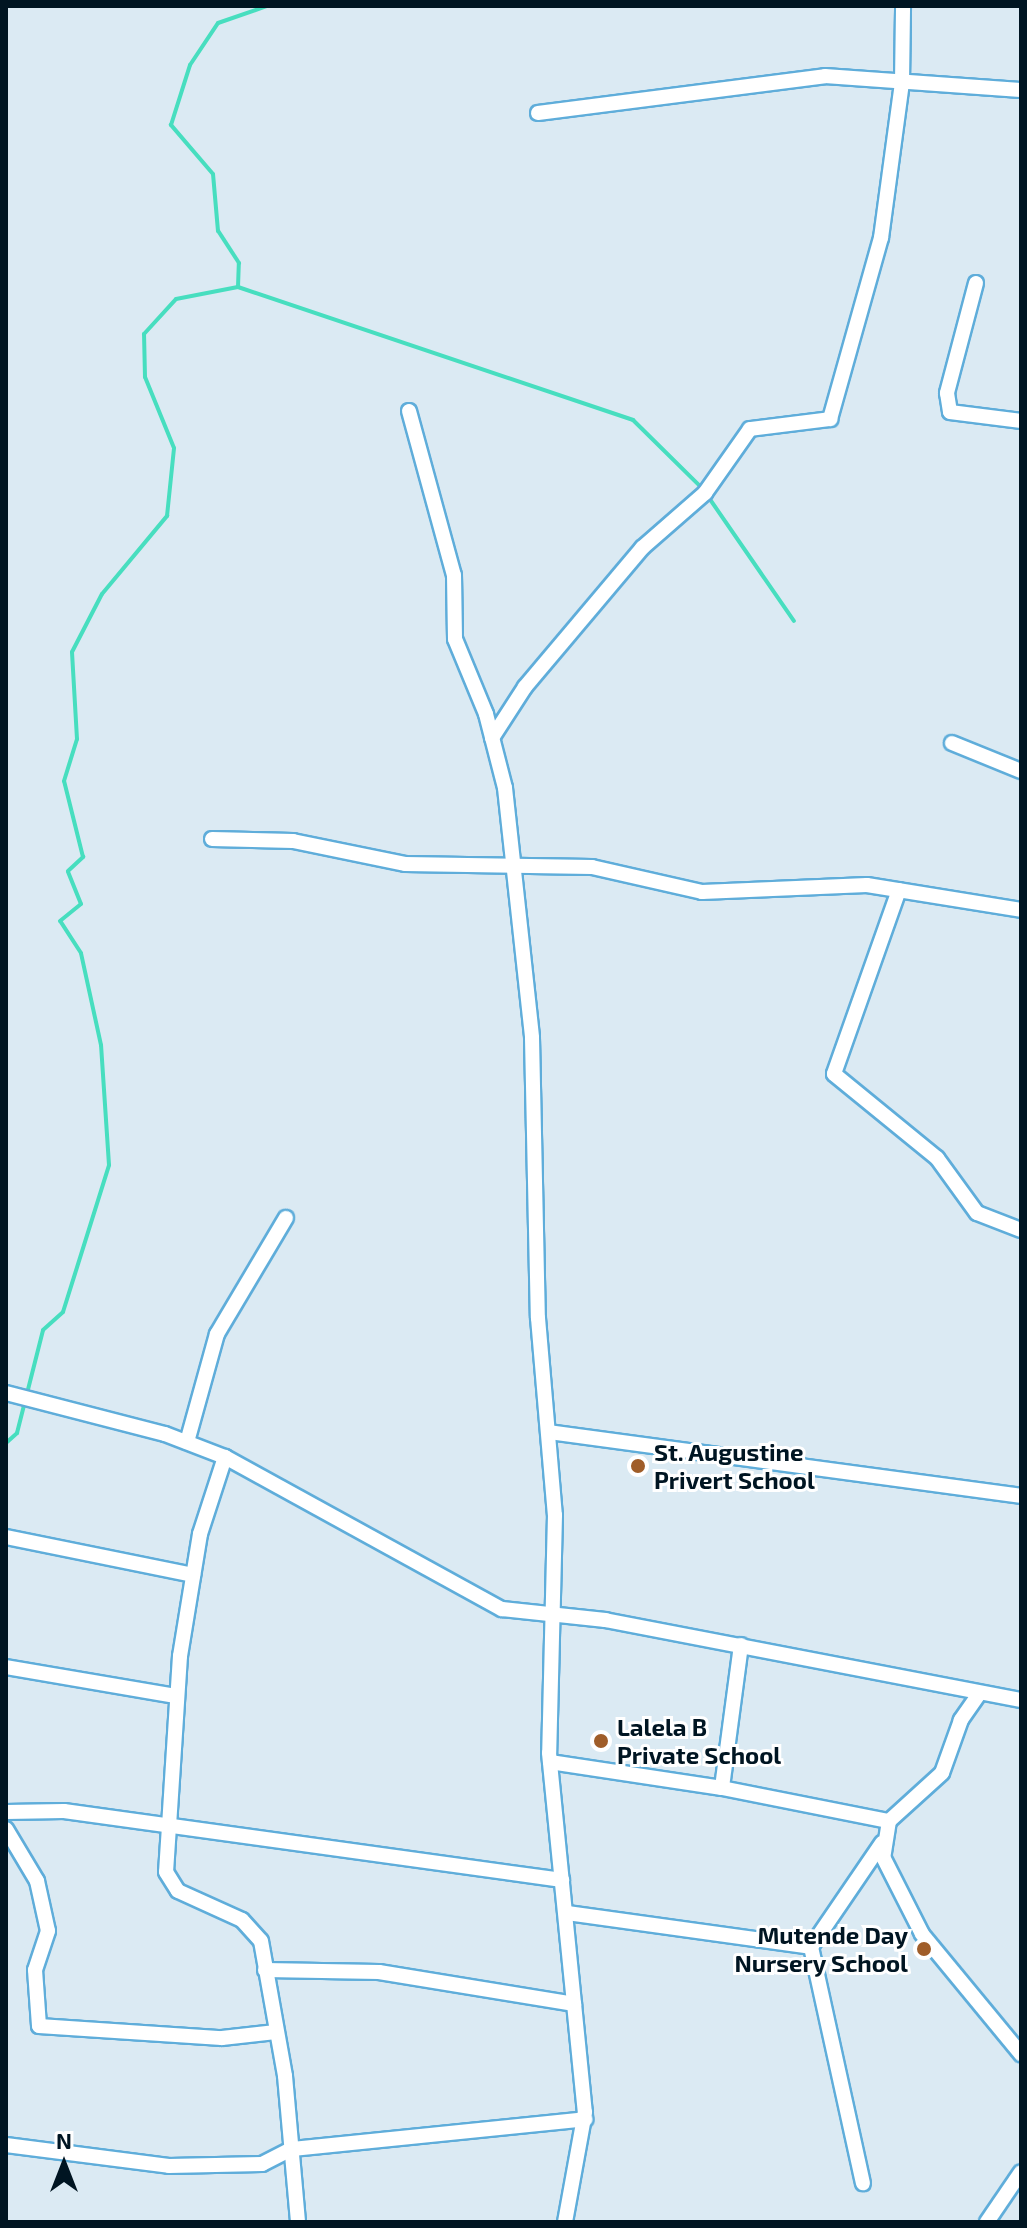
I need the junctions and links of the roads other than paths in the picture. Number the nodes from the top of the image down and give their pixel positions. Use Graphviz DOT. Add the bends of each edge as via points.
graph roads {
  1 [pos="903,6"];
  2 [pos="902,82"];
  3 [pos="1021,90"];
  4 [pos="538,113"];
  5 [pos="976,283"];
  6 [pos="409,411"];
  7 [pos="1021,421"];
  8 [pos="492,738"];
  9 [pos="952,743"];
  10 [pos="1021,771"];
  11 [pos="212,839"];
  12 [pos="514,868"];
  13 [pos="899,890"];
  14 [pos="1021,910"];
  15 [pos="286,1218"];
  16 [pos="1021,1230"];
  17 [pos="7,1393"];
  18 [pos="549,1432"];
  19 [pos="187,1442"];
  20 [pos="225,1457"];
  21 [pos="1021,1496"];
  22 [pos="6,1537"];
  23 [pos="193,1575"];
  24 [pos="556,1612"];
  25 [pos="741,1645"];
  26 [pos="6,1667"];
  27 [pos="979,1694"];
  28 [pos="175,1696"];
  29 [pos="1021,1700"];
  30 [pos="550,1762"];
  31 [pos="722,1788"];
  32 [pos="6,1812"];
  33 [pos="889,1821"];
  34 [pos="166,1827"];
  35 [pos="6,1829"];
  36 [pos="882,1843"];
  37 [pos="562,1880"];
  38 [pos="567,1913"];
  39 [pos="811,1947"];
  40 [pos="265,1970"];
  41 [pos="574,2004"];
  42 [pos="276,2032"];
  43 [pos="1021,2054"];
  44 [pos="585,2119"];
  45 [pos="6,2145"];
  46 [pos="292,2149"];
  47 [pos="1021,2172"];
  48 [pos="863,2183"];
  49 [pos="298,2222"];
  50 [pos="565,2222"];
  51 [pos="987,2222"];
  1 -- 2 [label="street"];
  2 -- 3 [label="street"];
  2 -- 4 [label="street" via="825,76"];
  2 -- 8 [label="street" via="881,238 830,419 750,429 705,493 642,548 525,687"];
  5 -- 7 [label="street" via="947,393 950,412"];
  6 -- 8 [label="street" via="454,575 455,639"];
  8 -- 12 [label="street"];
  9 -- 10 [label="street"];
  11 -- 12 [label="street" via="285,840 405,864"];
  12 -- 13 [label="street" via="592,867 702,892 842,883"];
  12 -- 18 [label="street" via="538,1135 538,1318"];
  13 -- 14 [label="street"];
  13 -- 16 [label="street" via="834,1074 937,1158 977,1213"];
  15 -- 19 [label="street" via="217,1334"];
  17 -- 19 [label="street"];
  18 -- 21 [label="street"];
  18 -- 24 [label="street"];
  19 -- 20 [label="street"];
  20 -- 23 [label="street"];
  20 -- 24 [label="street" via="482,1601"];
  22 -- 23 [label="street"];
  23 -- 28 [label="street"];
  24 -- 25 [label="street"];
  24 -- 30 [label="street"];
  25 -- 27 [label="street"];
  25 -- 31 [label="street"];
  26 -- 28 [label="street"];
  27 -- 29 [label="street"];
  27 -- 33 [label="street" via="961,1720 942,1773"];
  28 -- 34 [label="street"];
  30 -- 31 [label="street"];
  30 -- 37 [label="street"];
  31 -- 33 [label="street"];
  32 -- 34 [label="street" via="64,1811"];
  33 -- 36 [label="street"];
  34 -- 37 [label="street"];
  34 -- 40 [label="street" via="171,1882 255,1929"];
  35 -- 42 [label="street" via="37,1881 48,1931 35,1970 39,2026 222,2038"];
  36 -- 39 [label="street"];
  36 -- 43 [label="street" via="889,1874 922,1934"];
  37 -- 38 [label="street"];
  38 -- 39 [label="street"];
  38 -- 41 [label="street"];
  39 -- 48 [label="street"];
  40 -- 41 [label="street" via="379,1972"];
  40 -- 42 [label="street"];
  41 -- 44 [label="street"];
  42 -- 46 [label="street"];
  44 -- 46 [label="street"];
  44 -- 50 [label="street"];
  45 -- 46 [label="street" via="169,2166 262,2164"];
  46 -- 49 [label="street"];
  47 -- 51 [label="street"];
}
